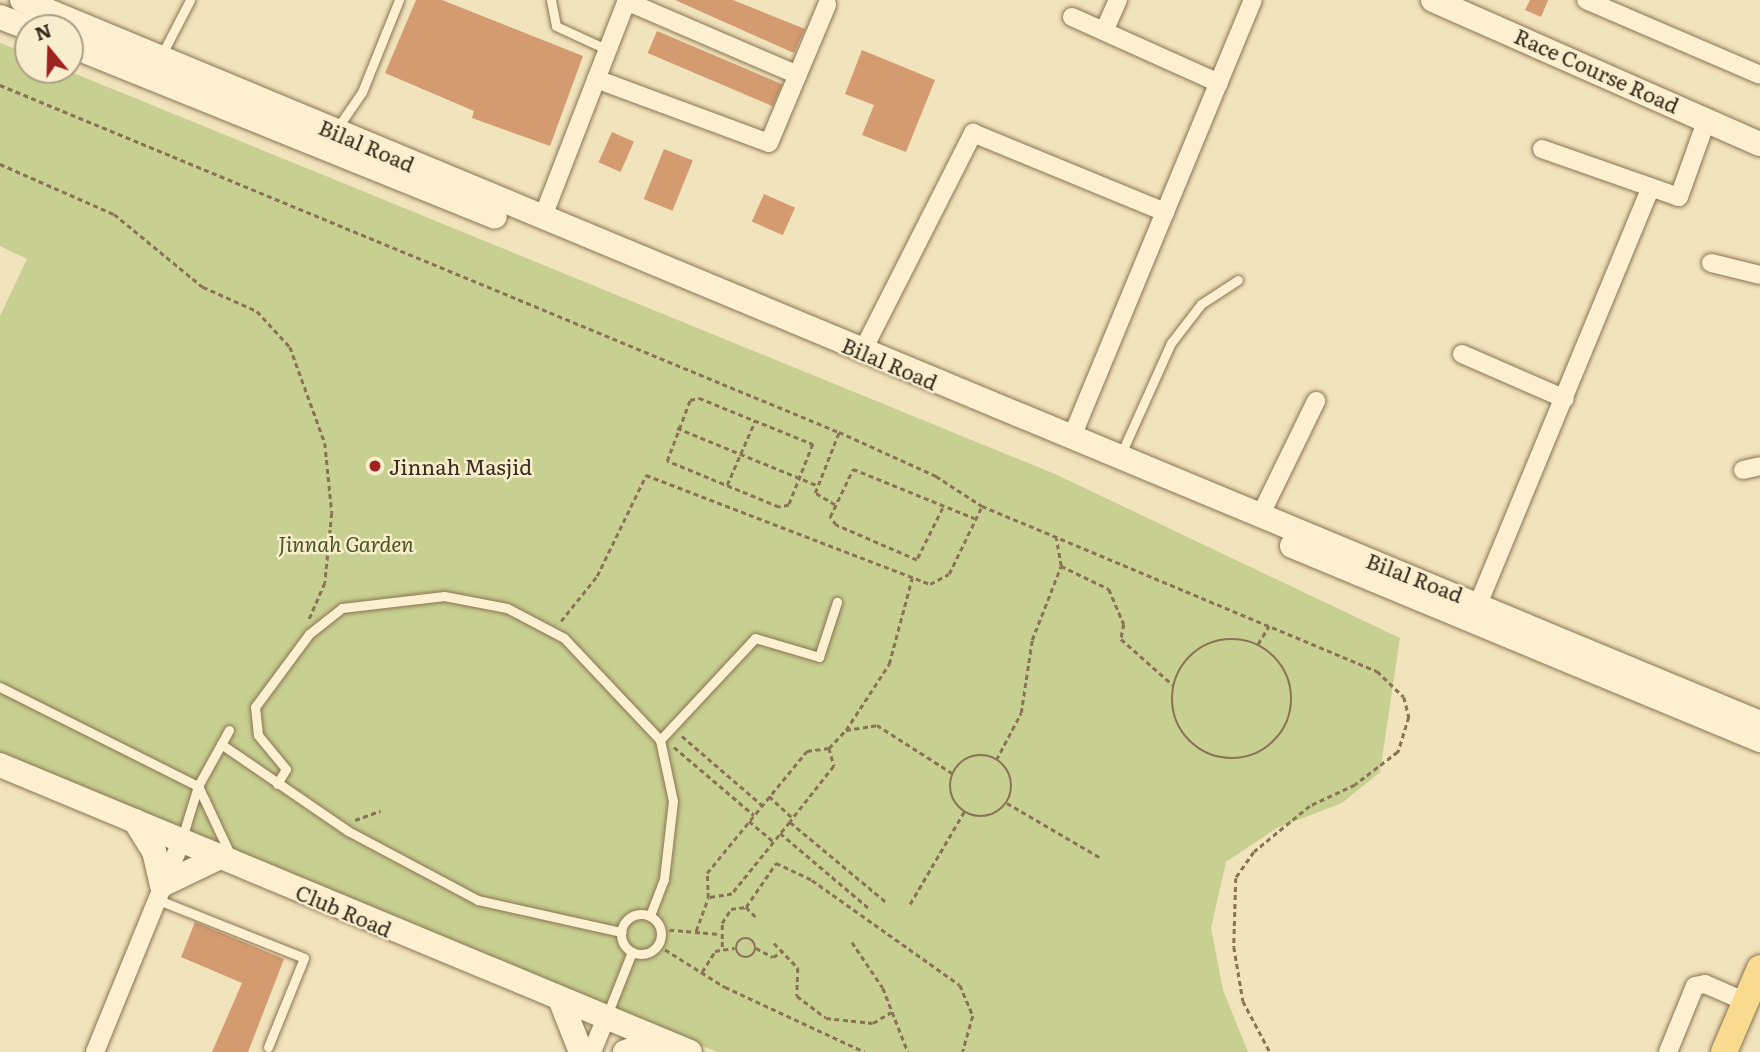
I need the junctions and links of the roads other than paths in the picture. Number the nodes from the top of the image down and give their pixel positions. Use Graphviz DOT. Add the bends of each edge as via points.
graph roads {
  1 [pos="22,0"];
  2 [pos="190,0"];
  3 [pos="399,0"];
  4 [pos="551,0"];
  5 [pos="626,0"];
  6 [pos="1118,0"];
  7 [pos="1253,0"];
  8 [pos="1433,0"];
  9 [pos="1586,0"];
  10 [pos="1632,0"];
  11 [pos="49,5"];
  12 [pos="827,5"];
  13 [pos="1616,13"];
  14 [pos="1073,17"];
  15 [pos="1105,29"];
  16 [pos="608,50"];
  17 [pos="84,51"];
  18 [pos="160,58"];
  19 [pos="798,75"];
  20 [pos="1760,75"];
  21 [pos="596,79"];
  22 [pos="1219,83"];
  23 [pos="1707,119"];
  24 [pos="335,131"];
  25 [pos="1760,144"];
  26 [pos="1542,149"];
  27 [pos="1649,191"];
  28 [pos="1165,212"];
  29 [pos="542,219"];
  30 [pos="1712,263"];
  31 [pos="1760,275"];
  32 [pos="1238,279"];
  33 [pos="862,352"];
  34 [pos="1462,354"];
  35 [pos="1565,399"];
  36 [pos="1316,401"];
  37 [pos="1071,439"];
  38 [pos="1119,459"];
  39 [pos="1260,516"];
  40 [pos="837,602"];
  41 [pos="1479,602"];
  42 [pos="0,687"];
  43 [pos="1760,723"];
  44 [pos="229,730"];
  45 [pos="661,739"];
  46 [pos="1760,740"];
  47 [pos="221,744"];
  48 [pos="0,765"];
  49 [pos="276,783"];
  50 [pos="198,786"];
  51 [pos="135,821"];
  52 [pos="182,839"];
  53 [pos="230,862"];
  54 [pos="159,892"];
  55 [pos="650,915"];
  56 [pos="621,932"];
  57 [pos="632,952"];
  58 [pos="1760,968"];
  59 [pos="560,999"];
  60 [pos="1746,1002"];
  61 [pos="606,1017"];
  62 [pos="660,1040"];
  63 [pos="268,1047"];
  64 [pos="95,1052"];
  65 [pos="581,1052"];
  66 [pos="592,1052"];
  67 [pos="625,1052"];
  68 [pos="690,1052"];
  69 [pos="1668,1052"];
  70 [pos="1724,1052"];
  1 -- 11 [label="main road, Bilal Road"];
  2 -- 18 [label="lane"];
  3 -- 24 [label="lane" via="358,101"];
  4 -- 16 [label="lane" via="556,26"];
  5 -- 16 [label="street"];
  5 -- 19 [label="street"];
  6 -- 15 [label="street"];
  7 -- 22 [label="street"];
  8 -- 23 [label="main road, Race Course Road"];
  9 -- 13 [label="street"];
  10 -- 13 [label="street"];
  11 -- 18 [label="main road, Bilal Road"];
  12 -- 19 [label="street"];
  13 -- 20 [label="street"];
  14 -- 15 [label="street"];
  15 -- 22 [label="street"];
  16 -- 21 [label="street"];
  17 -- 46 [label="main road, Bilal Road"];
  18 -- 24 [label="main road, Bilal Road"];
  19 -- 21 [label="street" via="769,143"];
  21 -- 29 [label="street"];
  22 -- 28 [label="street"];
  23 -- 25 [label="main road, Race Course Road"];
  23 -- 27 [label="street" via="1679,197"];
  24 -- 29 [label="main road, Bilal Road"];
  26 -- 27 [label="street"];
  27 -- 35 [label="street"];
  28 -- 33 [label="street" via="973,133"];
  28 -- 37 [label="street"];
  29 -- 33 [label="main road, Bilal Road"];
  30 -- 31 [label="street"];
  32 -- 38 [label="lane" via="1201,304 1171,343"];
  33 -- 37 [label="main road, Bilal Road"];
  34 -- 35 [label="street"];
  35 -- 41 [label="street"];
  36 -- 39 [label="street"];
  37 -- 38 [label="main road, Bilal Road"];
  38 -- 39 [label="main road, Bilal Road"];
  39 -- 41 [label="main road, Bilal Road"];
  40 -- 45 [label="lane" via="819,657 755,638"];
  41 -- 43 [label="main road, Bilal Road"];
  42 -- 50 [label="lane"];
  44 -- 47 [label="lane"];
  45 -- 49 [label="lane" via="622,694 553,632 507,608 444,596 342,608 309,634 255,707 258,736 286,769"];
  45 -- 55 [label="lane" via="673,801 664,879"];
  47 -- 49 [label="lane"];
  47 -- 50 [label="lane"];
  48 -- 51 [label="main road, Club Road"];
  49 -- 56 [label="lane" via="348,831 478,900"];
  50 -- 52 [label="lane"];
  50 -- 53 [label="lane"];
  51 -- 52 [label="main road, Club Road"];
  51 -- 54 [label="main road" via="154,851"];
  52 -- 53 [label="main road, Club Road"];
  52 -- 54 [label="street"];
  53 -- 54 [label="main road"];
  53 -- 59 [label="main road, Club Road"];
  54 -- 63 [label="lane" via="304,958"];
  54 -- 64 [label="street"];
  55 -- 56 [label="lane" via="631,916"];
  55 -- 57 [label="lane" via="662,929 658,945 643,954"];
  56 -- 57 [label="lane"];
  57 -- 61 [label="lane"];
  58 -- 60 [label="main road"];
  59 -- 61 [label="main road, Club Road"];
  59 -- 65 [label="main road"];
  60 -- 69 [label="street" via="1705,984 1695,986"];
  60 -- 70 [label="main road"];
  61 -- 62 [label="main road, Club Road"];
  61 -- 66 [label="street"];
  62 -- 67 [label="main road"];
  62 -- 68 [label="main road, Club Road"];
}
